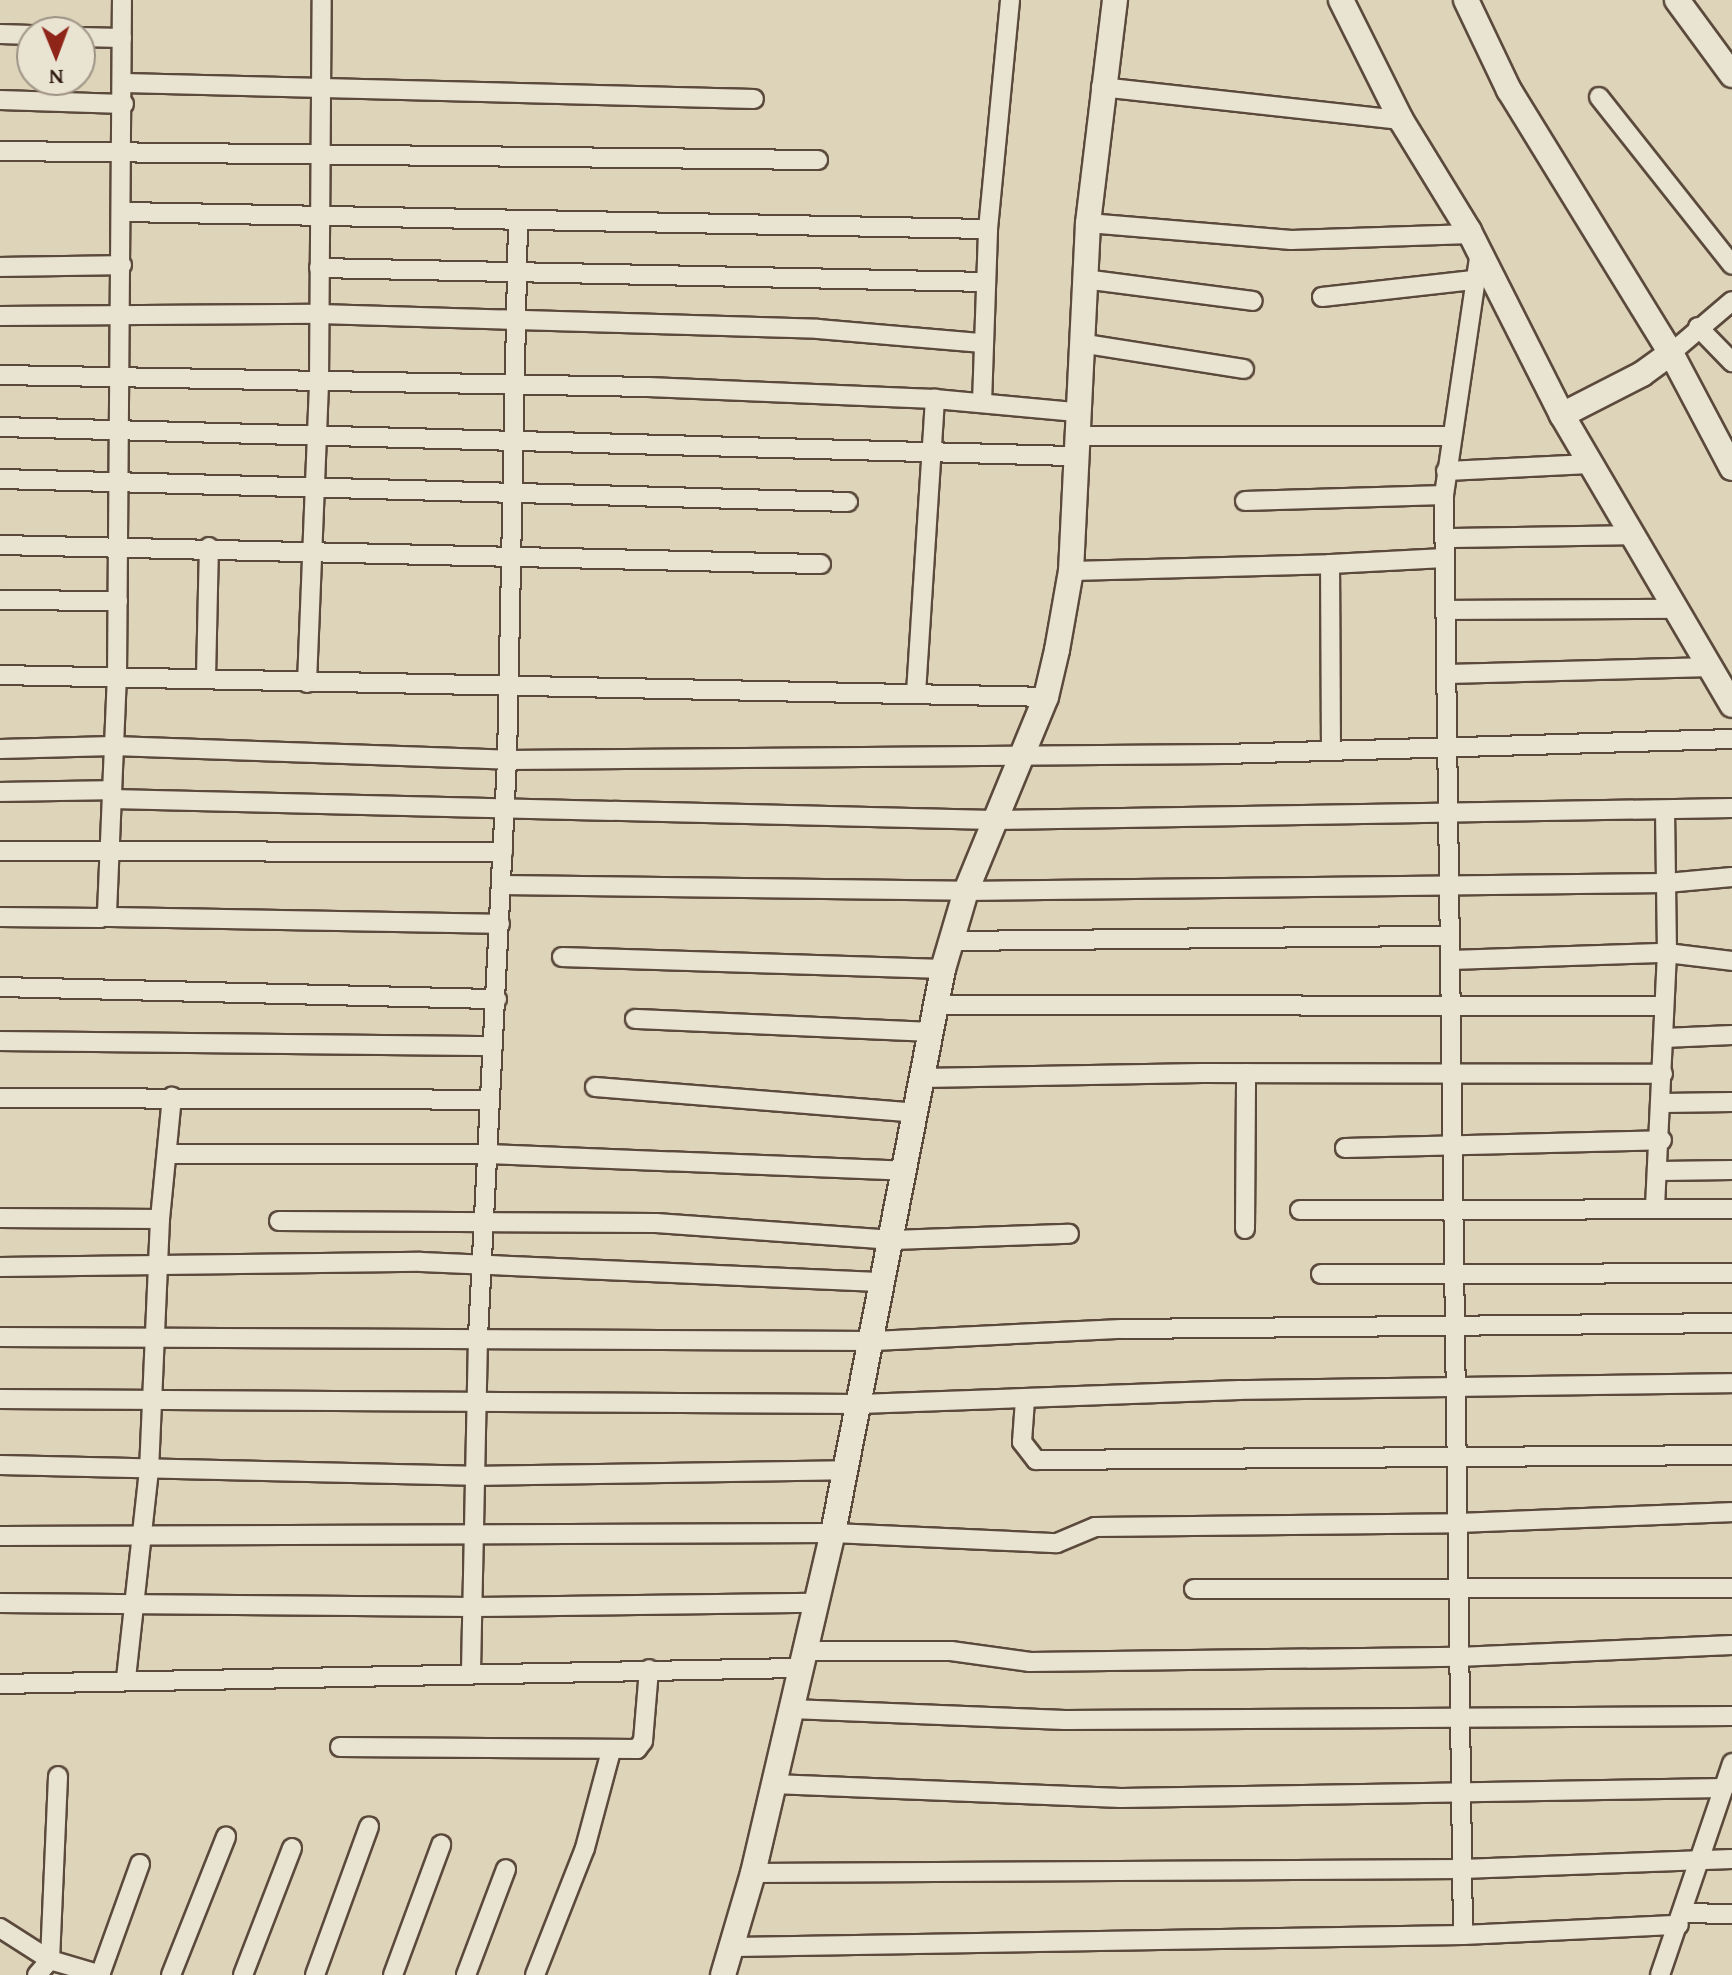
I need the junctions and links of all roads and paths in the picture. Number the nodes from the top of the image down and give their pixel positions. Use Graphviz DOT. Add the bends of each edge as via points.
graph roads {
  1 [pos="122,0"];
  2 [pos="322,0"];
  3 [pos="1010,0"];
  4 [pos="1115,0"];
  5 [pos="1341,0"];
  6 [pos="1466,0"];
  7 [pos="1677,0"];
  8 [pos="96,37"];
  9 [pos="122,38"];
  10 [pos="1732,75"];
  11 [pos="124,83"];
  12 [pos="324,86"];
  13 [pos="1101,87"];
  14 [pos="1599,97"];
  15 [pos="754,99"];
  16 [pos="0,100"];
  17 [pos="124,104"];
  18 [pos="1401,120"];
  19 [pos="0,151"];
  20 [pos="125,154"];
  21 [pos="324,155"];
  22 [pos="818,160"];
  23 [pos="124,212"];
  24 [pos="321,217"];
  25 [pos="518,221"];
  26 [pos="1088,223"];
  27 [pos="988,229"];
  28 [pos="1476,242"];
  29 [pos="122,265"];
  30 [pos="1732,265"];
  31 [pos="0,267"];
  32 [pos="319,268"];
  33 [pos="520,269"];
  34 [pos="1084,279"];
  35 [pos="1473,280"];
  36 [pos="986,282"];
  37 [pos="1322,297"];
  38 [pos="1253,301"];
  39 [pos="1732,301"];
  40 [pos="121,313"];
  41 [pos="319,314"];
  42 [pos="0,316"];
  43 [pos="519,321"];
  44 [pos="1698,327"];
  45 [pos="982,343"];
  46 [pos="1080,343"];
  47 [pos="1671,353"];
  48 [pos="1732,362"];
  49 [pos="1244,369"];
  50 [pos="0,375"];
  51 [pos="121,378"];
  52 [pos="319,382"];
  53 [pos="518,384"];
  54 [pos="935,399"];
  55 [pos="982,403"];
  56 [pos="1562,415"];
  57 [pos="0,427"];
  58 [pos="120,428"];
  59 [pos="317,433"];
  60 [pos="1075,435"];
  61 [pos="1449,436"];
  62 [pos="514,438"];
  63 [pos="934,451"];
  64 [pos="1591,464"];
  65 [pos="1732,468"];
  66 [pos="1446,471"];
  67 [pos="0,479"];
  68 [pos="120,479"];
  69 [pos="316,484"];
  70 [pos="511,491"];
  71 [pos="1444,495"];
  72 [pos="1245,501"];
  73 [pos="848,502"];
  74 [pos="1634,535"];
  75 [pos="1445,538"];
  76 [pos="119,544"];
  77 [pos="0,545"];
  78 [pos="209,547"];
  79 [pos="311,550"];
  80 [pos="509,555"];
  81 [pos="1445,558"];
  82 [pos="821,564"];
  83 [pos="1330,564"];
  84 [pos="1071,571"];
  85 [pos="0,600"];
  86 [pos="118,601"];
  87 [pos="1675,609"];
  88 [pos="1446,610"];
  89 [pos="1712,667"];
  90 [pos="1447,674"];
  91 [pos="0,675"];
  92 [pos="117,677"];
  93 [pos="206,677"];
  94 [pos="307,683"];
  95 [pos="508,686"];
  96 [pos="916,693"];
  97 [pos="1046,697"];
  98 [pos="1732,705"];
  99 [pos="1732,739"];
  100 [pos="1448,745"];
  101 [pos="113,746"];
  102 [pos="0,749"];
  103 [pos="1331,751"];
  104 [pos="1025,754"];
  105 [pos="507,760"];
  106 [pos="0,792"];
  107 [pos="112,794"];
  108 [pos="505,808"];
  109 [pos="1732,808"];
  110 [pos="1665,810"];
  111 [pos="1449,813"];
  112 [pos="994,820"];
  113 [pos="0,851"];
  114 [pos="110,851"];
  115 [pos="503,852"];
  116 [pos="1732,877"];
  117 [pos="1450,882"];
  118 [pos="1667,883"];
  119 [pos="501,885"];
  120 [pos="966,891"];
  121 [pos="0,917"];
  122 [pos="105,917"];
  123 [pos="500,924"];
  124 [pos="1450,936"];
  125 [pos="951,941"];
  126 [pos="1667,953"];
  127 [pos="562,957"];
  128 [pos="1451,960"];
  129 [pos="1732,961"];
  130 [pos="943,969"];
  131 [pos="0,987"];
  132 [pos="497,999"];
  133 [pos="935,1005"];
  134 [pos="1451,1006"];
  135 [pos="1663,1006"];
  136 [pos="635,1019"];
  137 [pos="929,1032"];
  138 [pos="1732,1035"];
  139 [pos="1664,1038"];
  140 [pos="0,1041"];
  141 [pos="493,1046"];
  142 [pos="1246,1073"];
  143 [pos="1663,1074"];
  144 [pos="1452,1077"];
  145 [pos="922,1078"];
  146 [pos="595,1087"];
  147 [pos="172,1097"];
  148 [pos="0,1098"];
  149 [pos="490,1100"];
  150 [pos="1732,1102"];
  151 [pos="1663,1103"];
  152 [pos="916,1113"];
  153 [pos="1662,1140"];
  154 [pos="1454,1146"];
  155 [pos="1345,1148"];
  156 [pos="169,1154"];
  157 [pos="488,1154"];
  158 [pos="1732,1170"];
  159 [pos="906,1171"];
  160 [pos="1660,1171"];
  161 [pos="1655,1207"];
  162 [pos="1732,1209"];
  163 [pos="1300,1210"];
  164 [pos="1456,1210"];
  165 [pos="0,1218"];
  166 [pos="160,1219"];
  167 [pos="483,1220"];
  168 [pos="279,1221"];
  169 [pos="1245,1229"];
  170 [pos="1069,1234"];
  171 [pos="893,1240"];
  172 [pos="482,1264"];
  173 [pos="158,1265"];
  174 [pos="0,1267"];
  175 [pos="1732,1273"];
  176 [pos="1321,1274"];
  177 [pos="1458,1276"];
  178 [pos="885,1282"];
  179 [pos="1732,1323"];
  180 [pos="1459,1324"];
  181 [pos="0,1337"];
  182 [pos="478,1337"];
  183 [pos="156,1339"];
  184 [pos="874,1341"];
  185 [pos="1732,1383"];
  186 [pos="1459,1388"];
  187 [pos="0,1399"];
  188 [pos="1025,1400"];
  189 [pos="476,1401"];
  190 [pos="152,1403"];
  191 [pos="860,1404"];
  192 [pos="1732,1455"];
  193 [pos="1459,1457"];
  194 [pos="0,1465"];
  195 [pos="149,1470"];
  196 [pos="845,1470"];
  197 [pos="473,1476"];
  198 [pos="1732,1512"];
  199 [pos="1461,1523"];
  200 [pos="833,1533"];
  201 [pos="0,1536"];
  202 [pos="474,1537"];
  203 [pos="141,1538"];
  204 [pos="1460,1588"];
  205 [pos="1732,1588"];
  206 [pos="1194,1589"];
  207 [pos="0,1603"];
  208 [pos="815,1603"];
  209 [pos="132,1606"];
  210 [pos="472,1607"];
  211 [pos="1732,1645"];
  212 [pos="1458,1657"];
  213 [pos="802,1660"];
  214 [pos="649,1669"];
  215 [pos="471,1671"];
  216 [pos="126,1679"];
  217 [pos="0,1684"];
  218 [pos="791,1709"];
  219 [pos="1732,1716"];
  220 [pos="1461,1719"];
  221 [pos="340,1747"];
  222 [pos="611,1751"];
  223 [pos="1732,1763"];
  224 [pos="58,1776"];
  225 [pos="773,1784"];
  226 [pos="1724,1788"];
  227 [pos="1462,1794"];
  228 [pos="369,1827"];
  229 [pos="226,1837"];
  230 [pos="441,1845"];
  231 [pos="292,1848"];
  232 [pos="1732,1859"];
  233 [pos="1703,1860"];
  234 [pos="140,1864"];
  235 [pos="506,1869"];
  236 [pos="1462,1869"];
  237 [pos="753,1873"];
  238 [pos="1732,1914"];
  239 [pos="1681,1919"];
  240 [pos="0,1928"];
  241 [pos="1463,1935"];
  242 [pos="734,1947"];
  243 [pos="50,1960"];
  244 [pos="37,1975"];
  245 [pos="100,1975"];
  246 [pos="171,1975"];
  247 [pos="243,1975"];
  248 [pos="315,1975"];
  249 [pos="393,1975"];
  250 [pos="466,1975"];
  251 [pos="535,1975"];
  252 [pos="723,1975"];
  253 [pos="1660,1975"];
  1 -- 9 [label="street"];
  2 -- 12 [label="street"];
  3 -- 27 [label="street"];
  4 -- 13 [label="street"];
  5 -- 18 [label="street"];
  6 -- 47 [label="street" via="1509,90"];
  7 -- 10 [label="street"];
  8 -- 9 [label="street"];
  9 -- 11 [label="street"];
  11 -- 12 [label="street"];
  11 -- 17 [label="street"];
  12 -- 15 [label="street"];
  12 -- 21 [label="street"];
  13 -- 18 [label="street"];
  13 -- 26 [label="street"];
  14 -- 30 [label="street"];
  16 -- 17 [label="street"];
  17 -- 20 [label="street"];
  18 -- 28 [label="street"];
  19 -- 20 [label="street"];
  20 -- 21 [label="street"];
  20 -- 23 [label="street"];
  21 -- 22 [label="street"];
  21 -- 24 [label="street"];
  23 -- 24 [label="street"];
  23 -- 29 [label="street"];
  24 -- 25 [label="street"];
  24 -- 32 [label="street"];
  25 -- 27 [label="street"];
  25 -- 33 [label="street"];
  26 -- 28 [label="street" via="1291,240"];
  26 -- 34 [label="street"];
  27 -- 36 [label="street"];
  28 -- 35 [label="street"];
  28 -- 56 [label="street"];
  29 -- 31 [label="street"];
  29 -- 40 [label="street"];
  32 -- 33 [label="street"];
  32 -- 41 [label="street"];
  33 -- 36 [label="street"];
  33 -- 43 [label="street"];
  34 -- 38 [label="street"];
  34 -- 46 [label="street"];
  35 -- 37 [label="street"];
  35 -- 61 [label="street"];
  36 -- 45 [label="street"];
  39 -- 44 [label="street"];
  40 -- 41 [label="street"];
  40 -- 42 [label="street"];
  40 -- 51 [label="street"];
  41 -- 43 [label="street"];
  41 -- 52 [label="street"];
  43 -- 45 [label="street" via="818,329"];
  43 -- 53 [label="street"];
  44 -- 47 [label="street"];
  44 -- 48 [label="street"];
  45 -- 55 [label="street"];
  46 -- 49 [label="street"];
  46 -- 60 [label="street"];
  47 -- 56 [label="street"];
  47 -- 65 [label="street"];
  50 -- 51 [label="street"];
  51 -- 52 [label="street"];
  51 -- 58 [label="street"];
  52 -- 53 [label="street"];
  52 -- 59 [label="street"];
  53 -- 54 [label="street"];
  53 -- 62 [label="street"];
  54 -- 55 [label="street"];
  54 -- 63 [label="street"];
  55 -- 60 [label="street"];
  56 -- 64 [label="street"];
  57 -- 58 [label="street"];
  58 -- 59 [label="street"];
  58 -- 68 [label="street"];
  59 -- 62 [label="street"];
  59 -- 69 [label="street"];
  60 -- 61 [label="street"];
  60 -- 63 [label="street"];
  60 -- 84 [label="street"];
  61 -- 66 [label="street"];
  62 -- 63 [label="street"];
  62 -- 70 [label="street"];
  63 -- 96 [label="street"];
  64 -- 66 [label="street"];
  64 -- 74 [label="street"];
  66 -- 71 [label="street"];
  67 -- 68 [label="street"];
  68 -- 69 [label="street"];
  68 -- 76 [label="street"];
  69 -- 70 [label="street"];
  69 -- 79 [label="street"];
  70 -- 73 [label="street"];
  70 -- 80 [label="street"];
  71 -- 72 [label="street"];
  71 -- 75 [label="street"];
  74 -- 75 [label="street"];
  74 -- 87 [label="street"];
  75 -- 81 [label="street"];
  76 -- 77 [label="street"];
  76 -- 78 [label="street"];
  76 -- 86 [label="street"];
  78 -- 79 [label="street"];
  78 -- 93 [label="street"];
  79 -- 80 [label="street"];
  79 -- 94 [label="street"];
  80 -- 82 [label="street"];
  80 -- 95 [label="street"];
  81 -- 83 [label="street"];
  81 -- 88 [label="street"];
  83 -- 84 [label="street"];
  83 -- 103 [label="street"];
  84 -- 97 [label="street"];
  85 -- 86 [label="street"];
  86 -- 92 [label="street"];
  87 -- 88 [label="street"];
  87 -- 89 [label="street"];
  88 -- 90 [label="street"];
  89 -- 90 [label="street"];
  89 -- 98 [label="street"];
  90 -- 100 [label="street"];
  91 -- 92 [label="street"];
  92 -- 93 [label="street"];
  92 -- 101 [label="street"];
  93 -- 94 [label="street"];
  94 -- 95 [label="street"];
  95 -- 96 [label="street"];
  95 -- 105 [label="street"];
  96 -- 97 [label="street"];
  97 -- 104 [label="street"];
  99 -- 100 [label="street"];
  100 -- 103 [label="street"];
  100 -- 111 [label="street"];
  101 -- 102 [label="street"];
  101 -- 105 [label="street"];
  101 -- 107 [label="street"];
  103 -- 104 [label="street"];
  104 -- 105 [label="street"];
  104 -- 112 [label="street"];
  105 -- 108 [label="street"];
  106 -- 107 [label="street"];
  107 -- 108 [label="street"];
  107 -- 114 [label="street"];
  108 -- 112 [label="street"];
  108 -- 115 [label="street"];
  109 -- 110 [label="street"];
  110 -- 111 [label="street"];
  110 -- 118 [label="street"];
  111 -- 112 [label="street"];
  111 -- 117 [label="street"];
  112 -- 120 [label="street"];
  113 -- 114 [label="street"];
  114 -- 115 [label="street"];
  114 -- 122 [label="street"];
  115 -- 119 [label="street"];
  116 -- 118 [label="street"];
  117 -- 118 [label="street"];
  117 -- 120 [label="street"];
  117 -- 124 [label="street"];
  118 -- 126 [label="street"];
  119 -- 120 [label="street"];
  119 -- 123 [label="street"];
  120 -- 125 [label="street"];
  121 -- 122 [label="street"];
  122 -- 123 [label="street"];
  123 -- 132 [label="street"];
  124 -- 125 [label="street"];
  124 -- 128 [label="street"];
  125 -- 130 [label="street"];
  126 -- 128 [label="street"];
  126 -- 129 [label="street"];
  126 -- 135 [label="street"];
  127 -- 130 [label="street"];
  128 -- 134 [label="street"];
  130 -- 133 [label="street"];
  131 -- 132 [label="street"];
  132 -- 141 [label="street"];
  133 -- 134 [label="street"];
  133 -- 137 [label="street"];
  134 -- 135 [label="street"];
  134 -- 144 [label="street"];
  135 -- 139 [label="street"];
  136 -- 137 [label="street"];
  137 -- 145 [label="street"];
  138 -- 139 [label="street"];
  139 -- 143 [label="street"];
  140 -- 141 [label="street"];
  141 -- 149 [label="street"];
  142 -- 144 [label="street"];
  142 -- 145 [label="street"];
  142 -- 169 [label="street"];
  143 -- 144 [label="street"];
  143 -- 151 [label="street"];
  144 -- 154 [label="street"];
  145 -- 152 [label="street"];
  146 -- 152 [label="street"];
  147 -- 148 [label="street"];
  147 -- 149 [label="street"];
  147 -- 156 [label="street"];
  149 -- 157 [label="street"];
  150 -- 151 [label="street"];
  151 -- 153 [label="street"];
  152 -- 159 [label="street"];
  153 -- 154 [label="street"];
  153 -- 160 [label="street"];
  154 -- 155 [label="street"];
  154 -- 164 [label="street"];
  156 -- 157 [label="street"];
  156 -- 166 [label="street"];
  157 -- 159 [label="street"];
  157 -- 167 [label="street"];
  158 -- 160 [label="street"];
  159 -- 171 [label="street"];
  160 -- 161 [label="street"];
  161 -- 162 [label="street"];
  161 -- 164 [label="street"];
  163 -- 164 [label="street"];
  164 -- 177 [label="street"];
  165 -- 166 [label="street"];
  166 -- 173 [label="street"];
  167 -- 168 [label="street"];
  167 -- 171 [label="street" via="656,1223"];
  167 -- 172 [label="street"];
  170 -- 171 [label="street"];
  171 -- 178 [label="street"];
  172 -- 173 [label="street"];
  172 -- 178 [label="street"];
  172 -- 182 [label="street"];
  173 -- 174 [label="street"];
  173 -- 183 [label="street"];
  175 -- 177 [label="street"];
  176 -- 177 [label="street"];
  177 -- 180 [label="street"];
  178 -- 184 [label="street"];
  179 -- 180 [label="street"];
  180 -- 184 [label="street" via="1122,1329"];
  180 -- 186 [label="street"];
  181 -- 183 [label="street"];
  182 -- 183 [label="street"];
  182 -- 184 [label="street"];
  182 -- 189 [label="street"];
  183 -- 190 [label="street"];
  184 -- 191 [label="street"];
  185 -- 186 [label="street"];
  186 -- 188 [label="street"];
  186 -- 193 [label="street"];
  187 -- 190 [label="street"];
  188 -- 191 [label="street"];
  188 -- 193 [label="street" via="1022,1442 1036,1460"];
  189 -- 190 [label="street"];
  189 -- 191 [label="street"];
  189 -- 197 [label="street"];
  190 -- 195 [label="street"];
  191 -- 196 [label="street"];
  192 -- 193 [label="street"];
  193 -- 199 [label="street"];
  194 -- 195 [label="street"];
  195 -- 197 [label="street"];
  195 -- 203 [label="street"];
  196 -- 197 [label="street"];
  196 -- 200 [label="street"];
  197 -- 202 [label="street"];
  198 -- 199 [label="street"];
  199 -- 200 [label="street" via="1095,1527 1062,1543"];
  199 -- 204 [label="street"];
  200 -- 202 [label="street"];
  200 -- 208 [label="street"];
  201 -- 203 [label="street"];
  202 -- 203 [label="street"];
  202 -- 210 [label="street"];
  203 -- 209 [label="street"];
  204 -- 205 [label="street"];
  204 -- 206 [label="street"];
  204 -- 212 [label="street"];
  207 -- 209 [label="street"];
  208 -- 210 [label="street"];
  208 -- 213 [label="street"];
  209 -- 210 [label="street"];
  209 -- 216 [label="street"];
  210 -- 215 [label="street"];
  211 -- 212 [label="street"];
  212 -- 213 [label="street" via="1030,1662 940,1650"];
  212 -- 220 [label="street"];
  213 -- 214 [label="street"];
  213 -- 218 [label="street"];
  214 -- 215 [label="street"];
  214 -- 222 [label="street" via="641,1746"];
  215 -- 216 [label="street"];
  216 -- 217 [label="street"];
  218 -- 220 [label="street" via="1065,1720"];
  218 -- 225 [label="street"];
  219 -- 220 [label="street"];
  220 -- 227 [label="street"];
  221 -- 222 [label="street"];
  222 -- 251 [label="street" via="585,1848"];
  223 -- 226 [label="street"];
  224 -- 243 [label="street"];
  225 -- 227 [label="street" via="1121,1798"];
  225 -- 237 [label="street"];
  226 -- 227 [label="street"];
  226 -- 233 [label="street"];
  227 -- 236 [label="street"];
  228 -- 248 [label="street"];
  229 -- 246 [label="street"];
  230 -- 249 [label="street"];
  231 -- 247 [label="street"];
  232 -- 233 [label="street"];
  233 -- 236 [label="street"];
  233 -- 239 [label="street"];
  234 -- 245 [label="street"];
  235 -- 250 [label="street"];
  236 -- 237 [label="street"];
  236 -- 241 [label="street"];
  237 -- 242 [label="street"];
  238 -- 239 [label="street"];
  239 -- 241 [label="street"];
  239 -- 253 [label="street"];
  240 -- 243 [label="street"];
  241 -- 242 [label="street"];
  242 -- 252 [label="street"];
  243 -- 244 [label="street"];
  243 -- 245 [label="street"];
}
